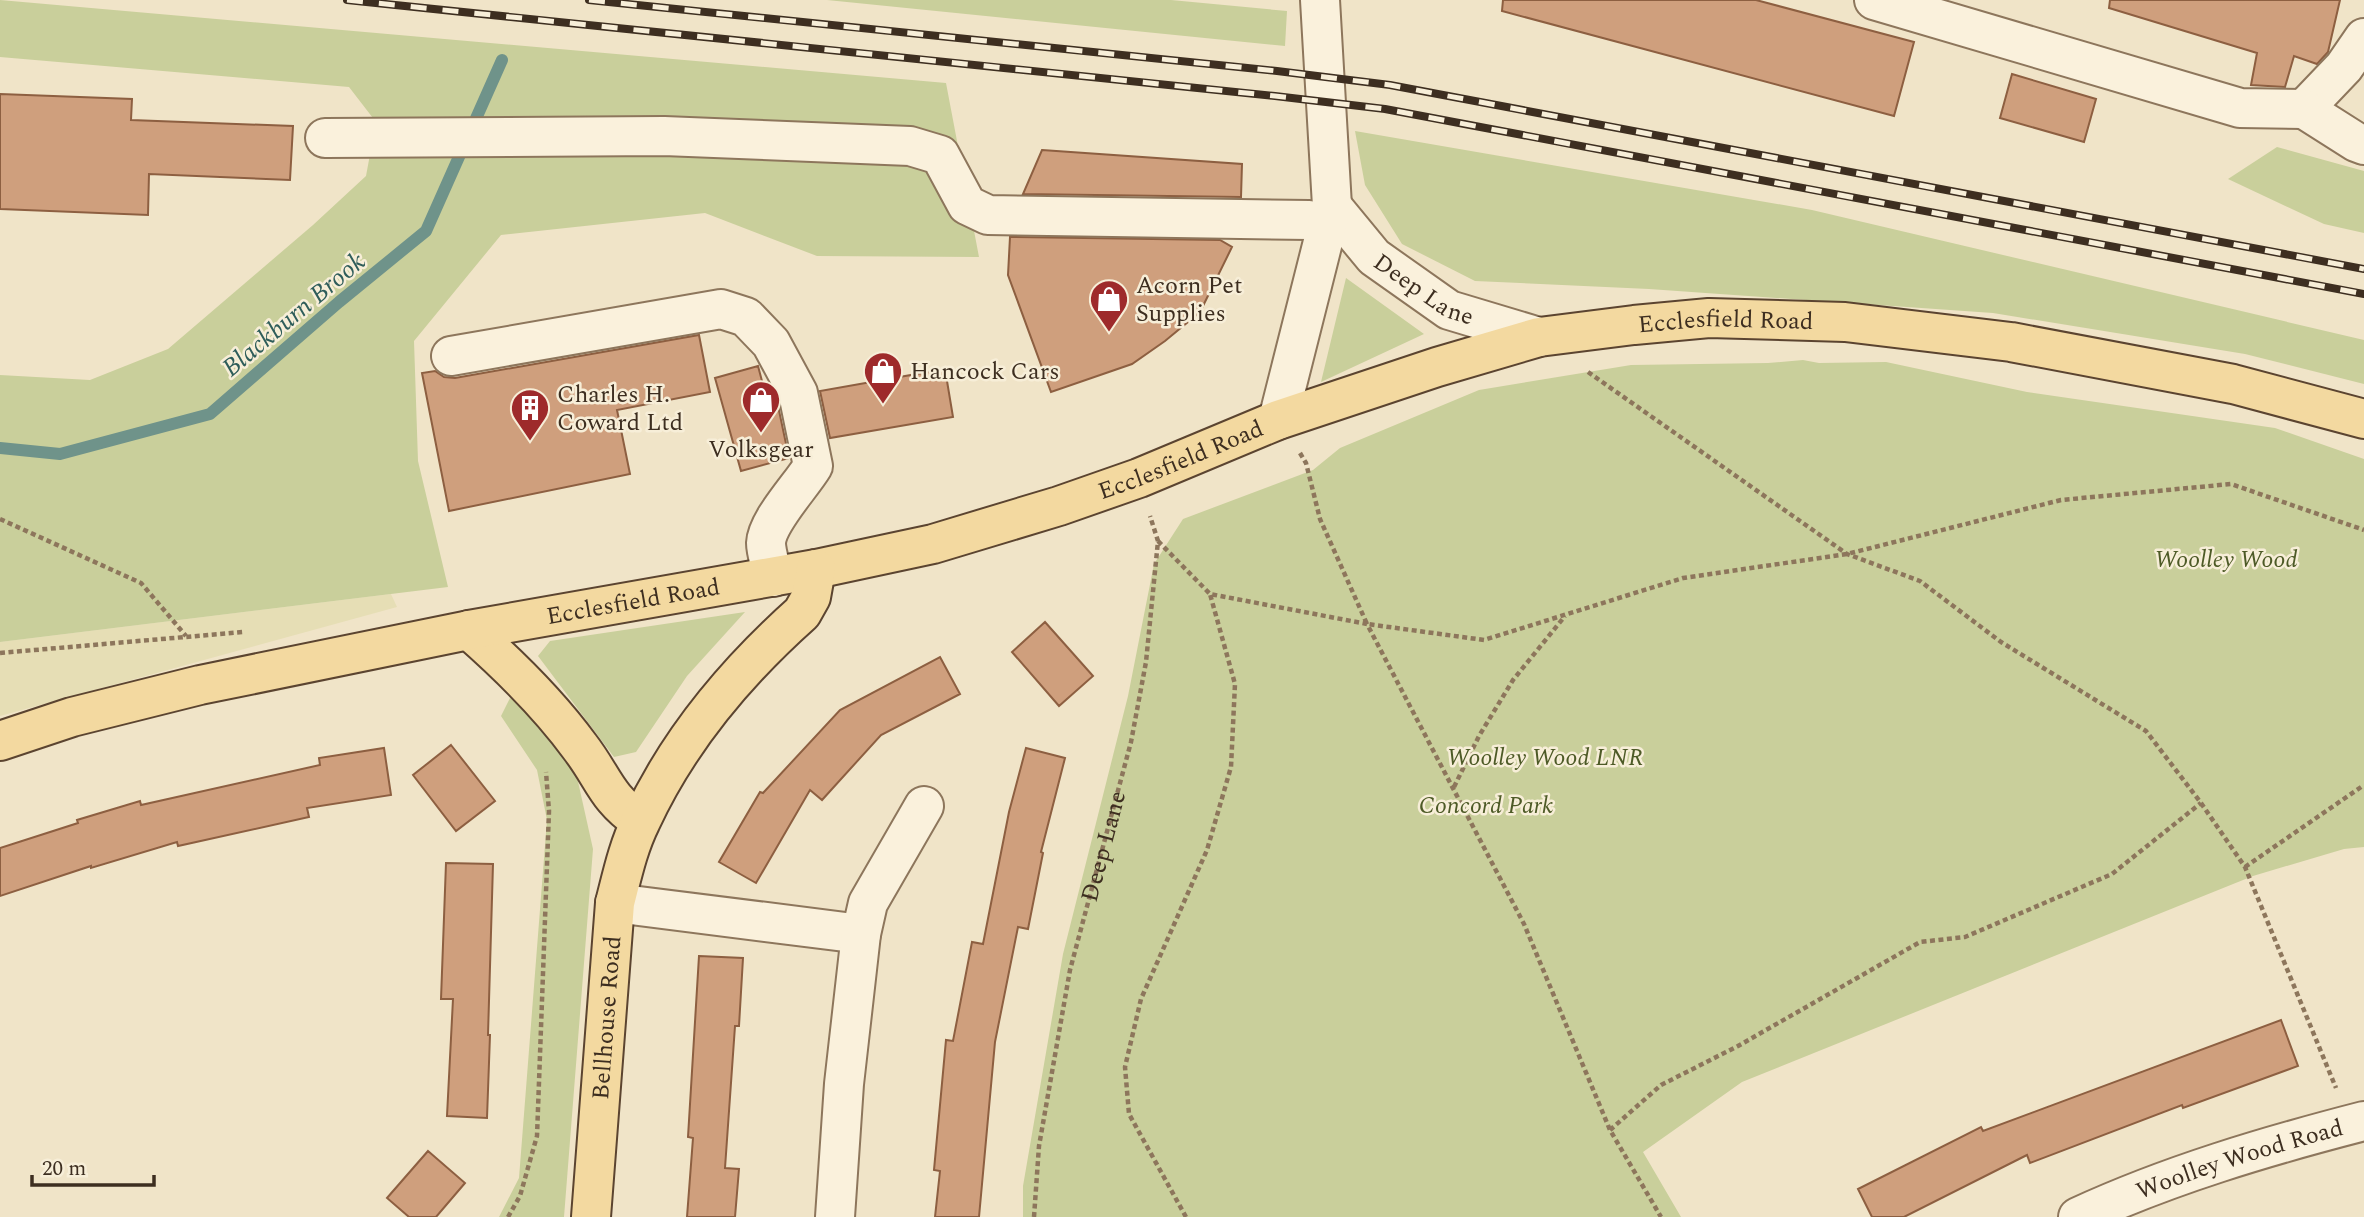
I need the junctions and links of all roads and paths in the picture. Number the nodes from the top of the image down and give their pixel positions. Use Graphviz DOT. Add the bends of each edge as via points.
graph roads {
  1 [pos="1321,0"];
  2 [pos="1874,0"];
  3 [pos="2364,38"];
  4 [pos="2304,109"];
  5 [pos="325,138"];
  6 [pos="2364,145"];
  7 [pos="1329,215"];
  8 [pos="1539,337"];
  9 [pos="450,356"];
  10 [pos="2364,419"];
  11 [pos="1278,420"];
  12 [pos="1139,478"];
  13 [pos="0,519"];
  14 [pos="2364,530"];
  15 [pos="1158,541"];
  16 [pos="1847,554"];
  17 [pos="816,569"];
  18 [pos="773,576"];
  19 [pos="1210,594"];
  20 [pos="1566,614"];
  21 [pos="1367,624"];
  22 [pos="469,630"];
  23 [pos="0,653"];
  24 [pos="0,741"];
  25 [pos="541,763"];
  26 [pos="2364,785"];
  27 [pos="1454,788"];
  28 [pos="2201,803"];
  29 [pos="924,806"];
  30 [pos="640,821"];
  31 [pos="2245,867"];
  32 [pos="615,903"];
  33 [pos="861,934"];
  34 [pos="2358,1122"];
  35 [pos="1610,1130"];
  36 [pos="508,1217"];
  37 [pos="592,1217"];
  38 [pos="835,1217"];
  39 [pos="1034,1217"];
  40 [pos="1186,1217"];
  41 [pos="1661,1217"];
  42 [pos="2078,1217"];
  1 -- 7 [label="street"];
  2 -- 4 [label="street" via="2240,108"];
  3 -- 4 [label="street"];
  4 -- 6 [label="street"];
  5 -- 7 [label="street" via="664,136 910,146 940,155 967,205 988,215 1309,220"];
  7 -- 8 [label="street, Deep Lane" via="1374,257 1449,310"];
  7 -- 11 [label="street"];
  8 -- 10 [label="main road, Ecclesfield Road" via="1709,318 1845,322 2011,342 2233,384"];
  8 -- 11 [label="main road, Ecclesfield Road"];
  8 -- 16 [label="path"];
  9 -- 18 [label="street" via="721,309 746,317 771,343 798,393 813,466 778,512 766,542"];
  11 -- 12 [label="main road, Ecclesfield Road"];
  11 -- 21 [label="path" via="1306,463 1320,519"];
  12 -- 15 [label="path, Deep Lane"];
  12 -- 17 [label="main road, Ecclesfield Road" via="933,544"];
  13 -- 23 [label="path" via="141,583 186,637"];
  14 -- 16 [label="path" via="2231,484 2061,500"];
  15 -- 19 [label="path"];
  15 -- 39 [label="path, Deep Lane" via="1146,662 1131,742 1070,970 1040,1146"];
  16 -- 20 [label="path" via="1683,578"];
  16 -- 28 [label="path" via="1920,581 2001,642 2146,732"];
  17 -- 18 [label="main road, Ecclesfield Road"];
  17 -- 30 [label="main road, Bellhouse Road" via="811,597 802,613 725,689"];
  18 -- 22 [label="main road, Ecclesfield Road"];
  19 -- 21 [label="path"];
  19 -- 40 [label="path" via="1235,684 1231,767 1207,850 1141,999 1125,1068 1129,1114"];
  20 -- 21 [label="path" via="1483,640"];
  20 -- 27 [label="path" via="1513,680"];
  21 -- 27 [label="path"];
  22 -- 24 [label="main road, Ecclesfield Road" via="200,685"];
  22 -- 30 [label="main road" via="534,689 582,749 607,792"];
  25 -- 36 [label="path" via="547,775 549,810 537,1136 520,1196"];
  26 -- 31 [label="path"];
  27 -- 35 [label="path" via="1524,924"];
  28 -- 31 [label="path"];
  28 -- 35 [label="path" via="2112,874 1965,937 1920,942 1661,1085"];
  29 -- 33 [label="street" via="869,903"];
  30 -- 32 [label="main road, Bellhouse Road"];
  31 -- 34 [label="path"];
  32 -- 33 [label="street"];
  32 -- 37 [label="main road, Bellhouse Road"];
  33 -- 38 [label="street"];
  34 -- 42 [label="street, Woolley Wood Road" via="2210,1166"];
  35 -- 41 [label="path"];
}
